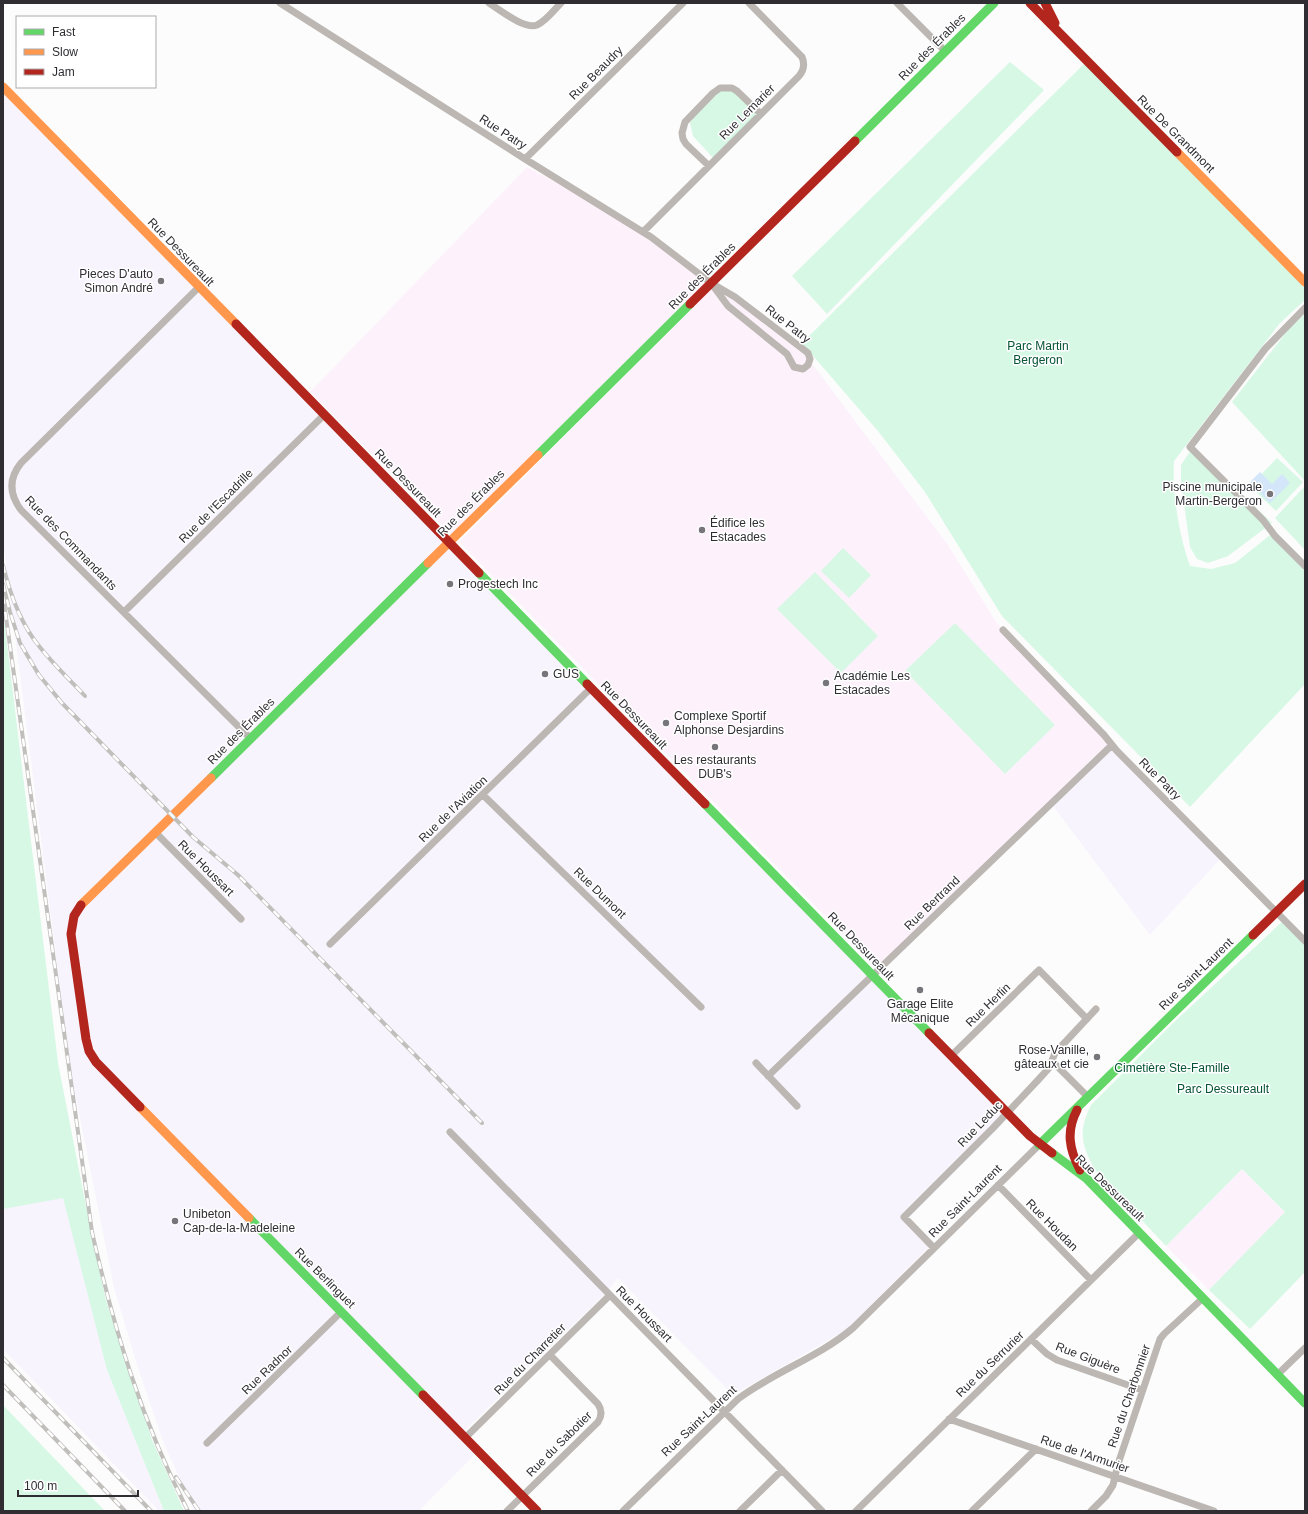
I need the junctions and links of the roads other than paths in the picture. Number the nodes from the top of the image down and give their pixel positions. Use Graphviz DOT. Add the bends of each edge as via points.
graph roads {
  1 [pos="280,3"];
  2 [pos="490,3"];
  3 [pos="561,3"];
  4 [pos="683,3"];
  5 [pos="749,3"];
  6 [pos="897,3"];
  7 [pos="994,3"];
  8 [pos="1030,3"];
  9 [pos="1045,3"];
  10 [pos="1062,36"];
  11 [pos="945,51"];
  12 [pos="3,87"];
  13 [pos="760,114"];
  14 [pos="525,159"];
  15 [pos="709,166"];
  16 [pos="643,232"];
  17 [pos="1305,282"];
  18 [pos="711,283"];
  19 [pos="199,287"];
  20 [pos="1305,308"];
  21 [pos="324,415"];
  22 [pos="449,542"];
  23 [pos="1305,566"];
  24 [pos="124,612"];
  25 [pos="1003,630"];
  26 [pos="591,688"];
  27 [pos="250,738"];
  28 [pos="1112,745"];
  29 [pos="483,795"];
  30 [pos="156,833"];
  31 [pos="1305,884"];
  32 [pos="1276,912"];
  33 [pos="241,919"];
  34 [pos="1305,941"];
  35 [pos="330,944"];
  36 [pos="873,976"];
  37 [pos="701,1007"];
  38 [pos="1096,1009"];
  39 [pos="1087,1018"];
  40 [pos="951,1056"];
  41 [pos="1052,1061"];
  42 [pos="96,1062"];
  43 [pos="756,1063"];
  44 [pos="768,1076"];
  45 [pos="1084,1100"];
  46 [pos="797,1106"];
  47 [pos="1007,1112"];
  48 [pos="450,1132"];
  49 [pos="1039,1145"];
  50 [pos="1083,1175"];
  51 [pos="998,1185"];
  52 [pos="1139,1233"];
  53 [pos="934,1248"];
  54 [pos="1091,1280"];
  55 [pos="610,1295"];
  56 [pos="1203,1298"];
  57 [pos="341,1312"];
  58 [pos="1031,1339"];
  59 [pos="1305,1348"];
  60 [pos="550,1355"];
  61 [pos="1277,1375"];
  62 [pos="1142,1390"];
  63 [pos="1305,1403"];
  64 [pos="724,1411"];
  65 [pos="949,1419"];
  66 [pos="466,1438"];
  67 [pos="207,1443"];
  68 [pos="1036,1449"];
  69 [pos="782,1470"];
  70 [pos="1115,1476"];
  71 [pos="522,1496"];
  72 [pos="507,1511"];
  73 [pos="537,1511"];
  74 [pos="623,1511"];
  75 [pos="740,1511"];
  76 [pos="822,1511"];
  77 [pos="856,1511"];
  78 [pos="972,1511"];
  79 [pos="1091,1511"];
  80 [pos="1214,1511"];
  1 -- 14 [label="street, Rue Patry"];
  2 -- 3 [label="street" via="523,24 533,26"];
  4 -- 14 [label="street, Rue Beaudry"];
  5 -- 13 [label="street, Rue Lemarier" via="802,57 804,63 799,76"];
  6 -- 11 [label="street"];
  7 -- 11 [label="street, Rue des Érables"];
  8 -- 10 [label="street, Rue De Grandmont"];
  9 -- 10 [label="street"];
  10 -- 17 [label="street, Rue De Grandmont"];
  11 -- 18 [label="street, Rue des Érables"];
  12 -- 19 [label="street, Rue Dessureault"];
  13 -- 15 [label="street, Rue Lemarier"];
  13 -- 15 [label="street" via="732,88 720,88 713,93 685,122 682,133 686,144"];
  14 -- 16 [label="street, Rue Patry"];
  15 -- 16 [label="street, Rue Lemarier"];
  16 -- 18 [label="street, Rue Patry"];
  18 -- 18 [label="street, Rue Patry" via="728,306 787,354 794,367 803,369 808,365 808,353 735,297"];
  18 -- 22 [label="street, Rue des Érables"];
  19 -- 21 [label="street, Rue Dessureault"];
  19 -- 24 [label="street, Rue des Commandants" via="21,463 12,480 13,496 21,510"];
  20 -- 23 [label="street" via="1265,349 1190,447"];
  21 -- 22 [label="street, Rue Dessureault"];
  21 -- 24 [label="street, Rue de l'Escadrille"];
  22 -- 26 [label="street, Rue Dessureault"];
  22 -- 27 [label="street, Rue des Érables"];
  24 -- 27 [label="street, Rue des Commandants"];
  25 -- 28 [label="street, Rue Patry"];
  26 -- 29 [label="street, Rue de l'Aviation"];
  26 -- 36 [label="street, Rue Dessureault"];
  27 -- 30 [label="street, Rue des Érables"];
  28 -- 32 [label="street, Rue Patry"];
  28 -- 36 [label="street, Rue Bertrand"];
  29 -- 35 [label="street, Rue de l'Aviation"];
  29 -- 37 [label="street, Rue Dumont"];
  30 -- 33 [label="street, Rue Houssart"];
  30 -- 42 [label="street, Rue des Érables" via="78,908 73,916 72,943 86,1039 89,1052"];
  31 -- 32 [label="street, Rue Saint-Laurent"];
  32 -- 34 [label="street, Rue Patry"];
  32 -- 45 [label="street, Rue Saint-Laurent"];
  36 -- 40 [label="street, Rue Dessureault"];
  36 -- 44 [label="street, Rue Bertrand"];
  38 -- 39 [label="street, Rue Leduc"];
  39 -- 40 [label="street, Rue Herlin" via="1039,970"];
  39 -- 41 [label="street, Rue Leduc" via="1055,1054"];
  40 -- 47 [label="street, Rue Dessureault"];
  41 -- 45 [label="street"];
  41 -- 47 [label="street, Rue Leduc" via="1049,1068"];
  42 -- 57 [label="street, Rue Berlinguet"];
  43 -- 44 [label="street"];
  44 -- 46 [label="street"];
  45 -- 49 [label="street, Rue Saint-Laurent"];
  45 -- 50 [label="street" via="1071,1122 1069,1141"];
  47 -- 49 [label="street, Rue Dessureault"];
  47 -- 53 [label="street, Rue Leduc" via="904,1217"];
  48 -- 55 [label="street, Rue Houssart"];
  49 -- 50 [label="street, Rue Dessureault"];
  49 -- 51 [label="street, Rue Saint-Laurent"];
  50 -- 52 [label="street, Rue Dessureault"];
  51 -- 53 [label="street, Rue Saint-Laurent"];
  51 -- 54 [label="street, Rue Houdan"];
  52 -- 54 [label="street, Rue du Serrurier"];
  52 -- 56 [label="street, Rue Dessureault"];
  53 -- 64 [label="street, Rue Saint-Laurent" via="843,1336 752,1389"];
  54 -- 58 [label="street, Rue du Serrurier"];
  55 -- 60 [label="street, Rue du Charretier"];
  55 -- 64 [label="street, Rue Houssart"];
  56 -- 61 [label="street, Rue Dessureault"];
  56 -- 62 [label="street, Rue du Charbonnier" via="1162,1336"];
  57 -- 66 [label="street, Rue Berlinguet"];
  57 -- 67 [label="street, Rue Radnor"];
  58 -- 62 [label="street, Rue Giguère" via="1046,1354 1057,1360"];
  58 -- 65 [label="street, Rue du Serrurier"];
  59 -- 61 [label="street"];
  60 -- 66 [label="street, Rue du Charretier"];
  60 -- 71 [label="street, Rue du Sabotier" via="598,1404 601,1416 598,1422"];
  61 -- 63 [label="street, Rue Dessureault"];
  62 -- 70 [label="street, Rue du Charbonnier"];
  64 -- 69 [label="street, Rue Houssart"];
  64 -- 74 [label="street, Rue Saint-Laurent"];
  65 -- 68 [label="street, Rue de l'Armurier"];
  65 -- 77 [label="street, Rue du Serrurier"];
  66 -- 71 [label="street, Rue Berlinguet"];
  68 -- 70 [label="street, Rue de l'Armurier"];
  68 -- 78 [label="street"];
  69 -- 75 [label="street"];
  69 -- 76 [label="street, Rue Houssart"];
  70 -- 79 [label="street, Rue du Charbonnier" via="1110,1491"];
  70 -- 80 [label="street, Rue de l'Armurier"];
  71 -- 72 [label="street, Rue du Sabotier"];
  71 -- 73 [label="street, Rue Berlinguet"];
}
